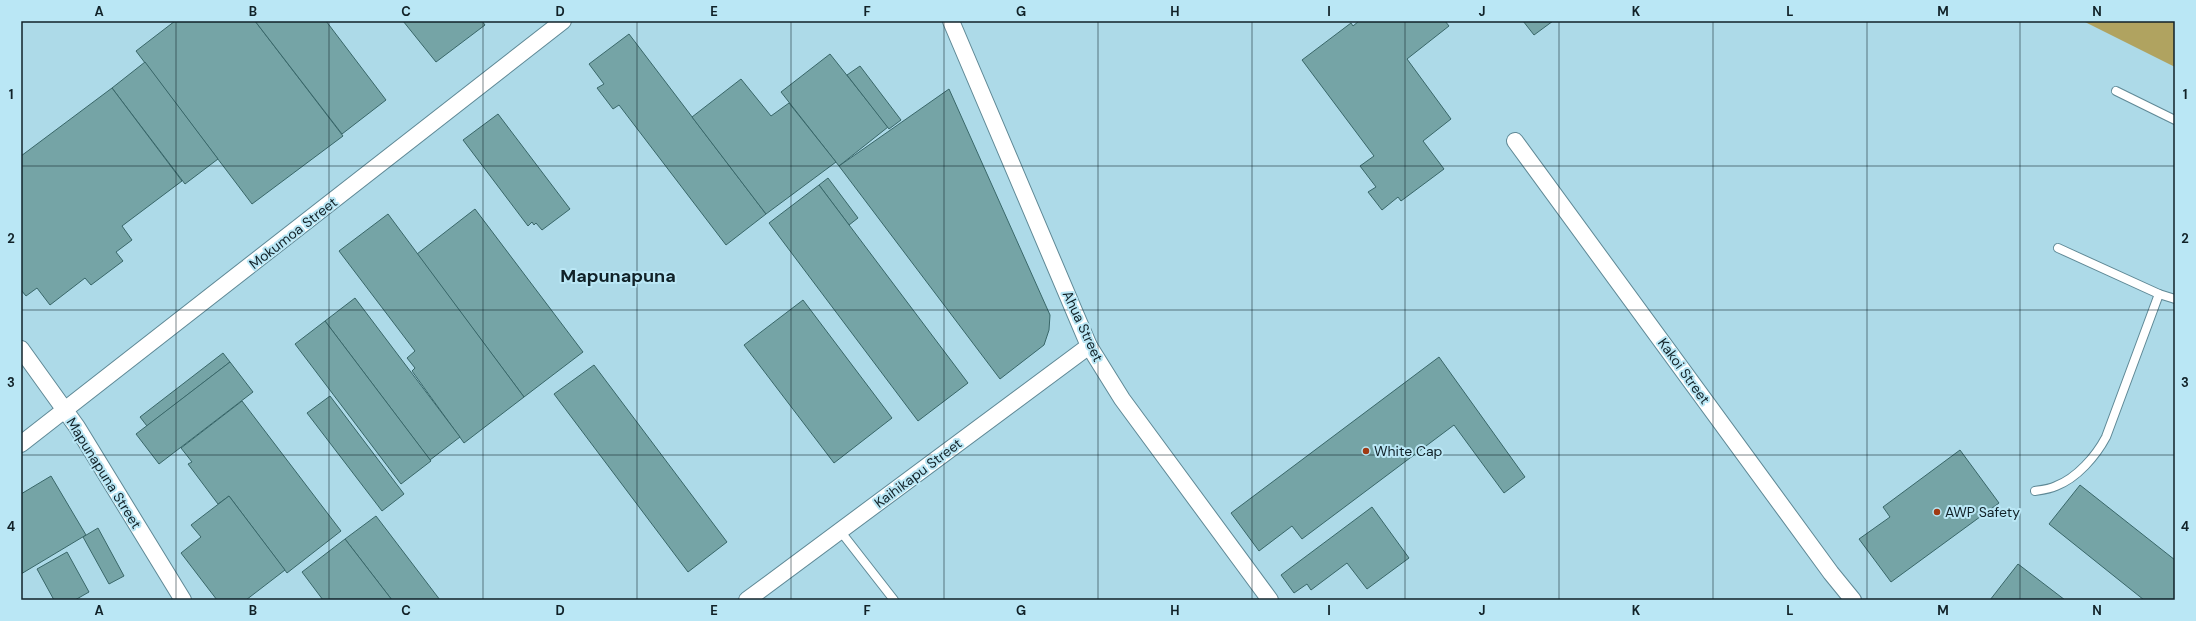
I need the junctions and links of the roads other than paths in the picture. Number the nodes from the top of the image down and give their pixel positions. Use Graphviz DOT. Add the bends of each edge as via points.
graph roads {
  1 [pos="563,21"];
  2 [pos="951,21"];
  3 [pos="2116,91"];
  4 [pos="2175,120"];
  5 [pos="1515,141"];
  6 [pos="2058,248"];
  7 [pos="2159,294"];
  8 [pos="2175,299"];
  9 [pos="1089,346"];
  10 [pos="21,349"];
  11 [pos="64,410"];
  12 [pos="21,444"];
  13 [pos="2035,491"];
  14 [pos="841,532"];
  15 [pos="183,600"];
  16 [pos="747,600"];
  17 [pos="894,600"];
  18 [pos="1270,600"];
  19 [pos="1853,600"];
  1 -- 11 [label="street, Mokumoa Street"];
  2 -- 9 [label="street, Ahua Street"];
  3 -- 4 [label="lane"];
  5 -- 19 [label="street, Kakoi Street"];
  6 -- 7 [label="lane"];
  7 -- 8 [label="lane"];
  7 -- 13 [label="lane" via="2106,437 2098,452 2056,486"];
  9 -- 14 [label="street, Kaihikapu Street"];
  9 -- 18 [label="street, Ahua Street" via="1122,399"];
  10 -- 11 [label="street, Mapunapuna Street"];
  11 -- 12 [label="street, Mokumoa Street"];
  11 -- 15 [label="street, Mapunapuna Street"];
  14 -- 16 [label="street, Kaihikapu Street"];
  14 -- 17 [label="lane"];
}
